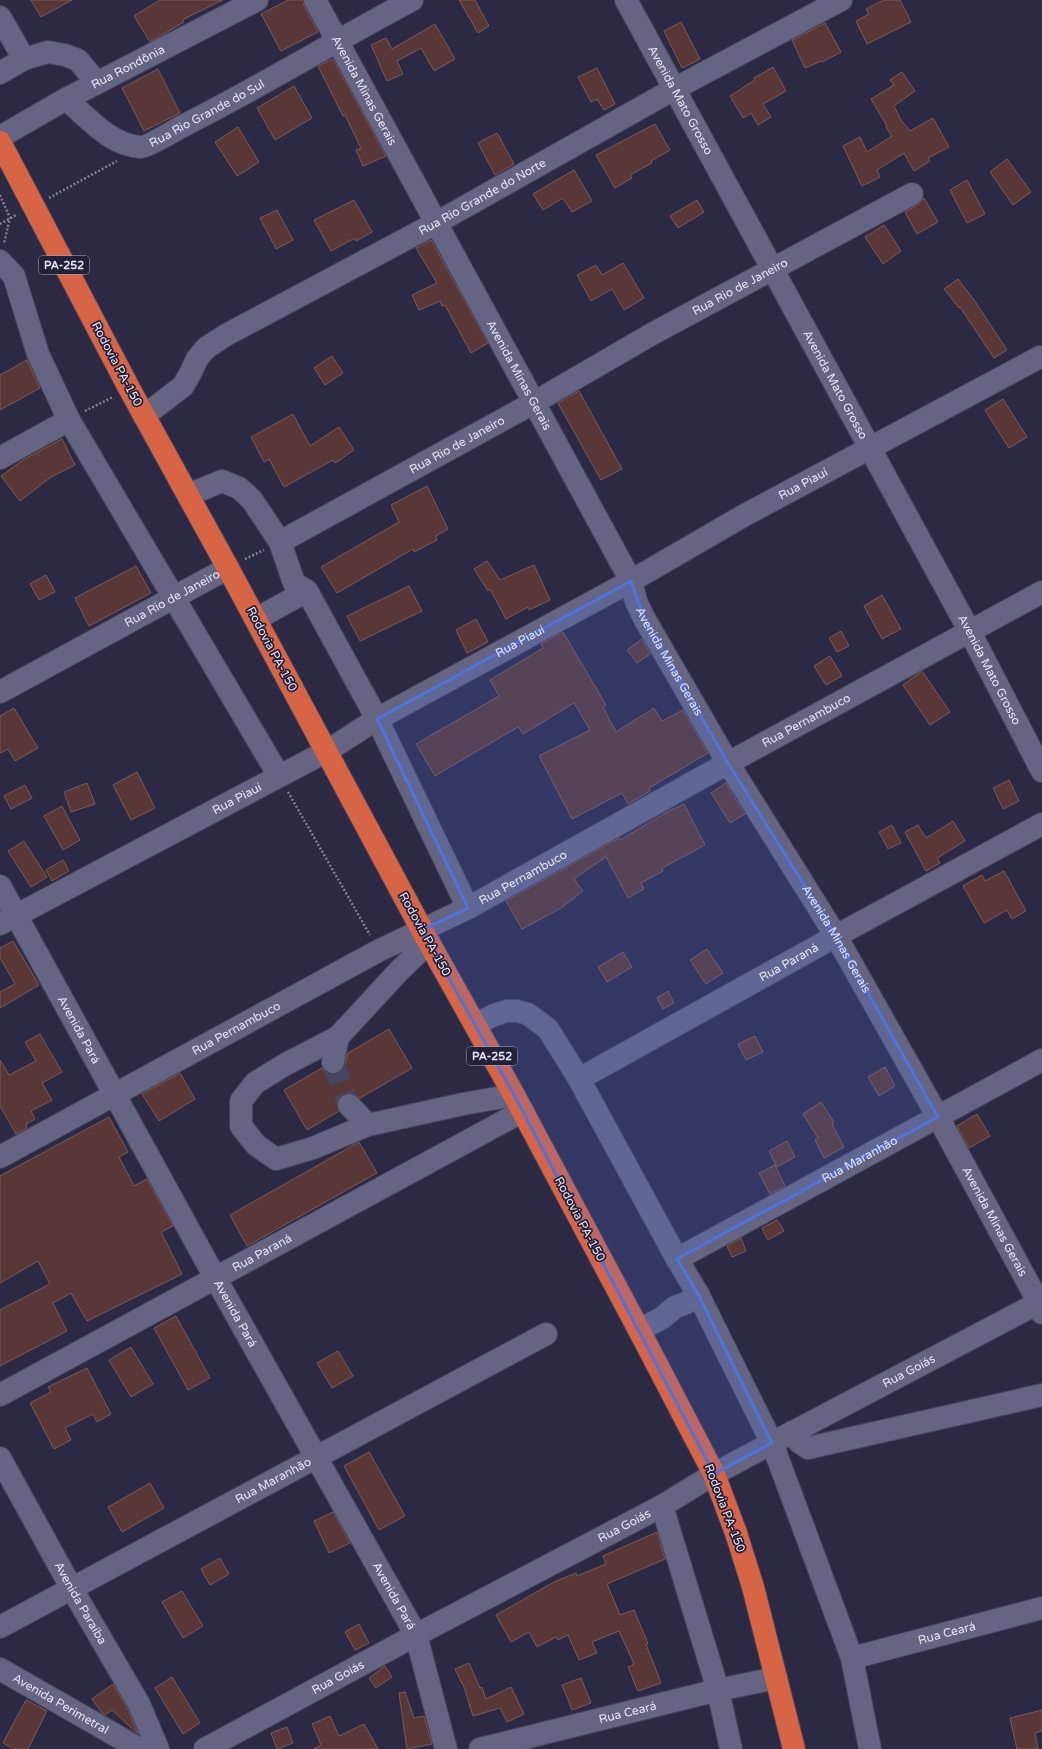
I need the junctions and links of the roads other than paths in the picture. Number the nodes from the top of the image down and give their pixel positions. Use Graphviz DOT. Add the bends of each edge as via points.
graph roads {
  1 [pos="257,0"];
  2 [pos="315,0"];
  3 [pos="412,0"];
  4 [pos="626,0"];
  5 [pos="841,0"];
  6 [pos="0,17"];
  7 [pos="337,40"];
  8 [pos="24,59"];
  9 [pos="0,73"];
  10 [pos="97,82"];
  11 [pos="674,89"];
  12 [pos="66,99"];
  13 [pos="0,137"];
  14 [pos="0,142"];
  15 [pos="912,194"];
  16 [pos="436,224"];
  17 [pos="0,261"];
  18 [pos="773,270"];
  19 [pos="1040,357"];
  20 [pos="534,402"];
  21 [pos="144,416"];
  22 [pos="69,420"];
  23 [pos="870,449"];
  24 [pos="0,458"];
  25 [pos="188,494"];
  26 [pos="280,542"];
  27 [pos="228,568"];
  28 [pos="631,581"];
  29 [pos="307,591"];
  30 [pos="1042,592"];
  31 [pos="173,597"];
  32 [pos="256,619"];
  33 [pos="970,632"];
  34 [pos="0,692"];
  35 [pos="377,719"];
  36 [pos="327,751"];
  37 [pos="728,763"];
  38 [pos="1042,771"];
  39 [pos="279,776"];
  40 [pos="1042,824"];
  41 [pos="0,886"];
  42 [pos="468,908"];
  43 [pos="8,920"];
  44 [pos="426,936"];
  45 [pos="836,936"];
  46 [pos="475,1025"];
  47 [pos="338,1037"];
  48 [pos="1042,1060"];
  49 [pos="333,1062"];
  50 [pos="578,1079"];
  51 [pos="113,1094"];
  52 [pos="519,1103"];
  53 [pos="350,1105"];
  54 [pos="938,1117"];
  55 [pos="368,1125"];
  56 [pos="0,1158"];
  57 [pos="677,1259"];
  58 [pos="216,1279"];
  59 [pos="698,1294"];
  60 [pos="1041,1306"];
  61 [pos="639,1330"];
  62 [pos="546,1334"];
  63 [pos="0,1395"];
  64 [pos="1042,1395"];
  65 [pos="792,1432"];
  66 [pos="772,1443"];
  67 [pos="316,1457"];
  68 [pos="0,1458"];
  69 [pos="714,1474"];
  70 [pos="662,1506"];
  71 [pos="72,1589"];
  72 [pos="1042,1608"];
  73 [pos="0,1626"];
  74 [pos="416,1635"];
  75 [pos="852,1658"];
  76 [pos="0,1669"];
  77 [pos="776,1678"];
  78 [pos="718,1690"];
  79 [pos="143,1749"];
  80 [pos="158,1749"];
  81 [pos="205,1749"];
  82 [pos="446,1749"];
  83 [pos="480,1749"];
  84 [pos="731,1749"];
  85 [pos="794,1749"];
  86 [pos="870,1749"];
  1 -- 10 [label="street, Rua Rondônia"];
  2 -- 7 [label="street, Avenida Minas Gerais"];
  3 -- 7 [label="street, Rua Rio Grande do Sul"];
  4 -- 11 [label="street, Avenida Mato Grosso"];
  5 -- 11 [label="street, Rua Rio Grande do Norte"];
  6 -- 8 [label="street"];
  7 -- 12 [label="street, Rua Rio Grande do Sul" via="223,106 142,148 114,139"];
  7 -- 16 [label="street, Avenida Minas Gerais"];
  8 -- 9 [label="street"];
  8 -- 10 [label="street" via="48,52 65,55 78,60"];
  10 -- 12 [label="street, Rua Rondônia"];
  11 -- 16 [label="street, Rua Rio Grande do Norte"];
  11 -- 18 [label="street, Avenida Mato Grosso"];
  12 -- 13 [label="street, Rua Rondônia"];
  14 -- 21 [label="highway, Rodovia PA-150 / PA-252"];
  15 -- 18 [label="street, Rua Rio de Janeiro"];
  16 -- 20 [label="street, Avenida Minas Gerais"];
  16 -- 21 [label="street, Rua Rio Grande do Norte" via="206,348 197,359 183,386"];
  17 -- 22 [label="street" via="14,276 38,354"];
  18 -- 20 [label="street, Rua Rio de Janeiro" via="652,334"];
  18 -- 23 [label="street, Avenida Mato Grosso"];
  19 -- 23 [label="street, Rua Piauí"];
  20 -- 26 [label="street, Rua Rio de Janeiro"];
  20 -- 28 [label="street, Avenida Minas Gerais"];
  21 -- 25 [label="highway, Rodovia PA-150 / PA-252"];
  22 -- 24 [label="street"];
  22 -- 31 [label="street"];
  23 -- 28 [label="street, Rua Piauí" via="743,516"];
  23 -- 33 [label="street, Avenida Mato Grosso"];
  25 -- 26 [label="street" via="222,481 239,488 252,500"];
  25 -- 27 [label="highway, Rodovia PA-150 / PA-252"];
  26 -- 29 [label="street" via="294,583"];
  27 -- 31 [label="street, Rua Rio de Janeiro"];
  27 -- 32 [label="highway, Rodovia PA-150 / PA-252"];
  28 -- 35 [label="street, Rua Piauí"];
  28 -- 37 [label="street, Avenida Minas Gerais" via="644,618"];
  29 -- 32 [label="street"];
  29 -- 35 [label="street"];
  30 -- 33 [label="street, Rua Pernambuco"];
  31 -- 34 [label="street, Rua Rio de Janeiro"];
  31 -- 39 [label="street"];
  32 -- 36 [label="highway, Rodovia PA-150 / PA-252"];
  33 -- 37 [label="street, Rua Pernambuco"];
  33 -- 38 [label="street, Avenida Mato Grosso"];
  35 -- 36 [label="street, Rua Piauí"];
  35 -- 42 [label="street"];
  36 -- 39 [label="street, Rua Piauí"];
  36 -- 44 [label="highway, Rodovia PA-150 / PA-252"];
  37 -- 42 [label="street, Rua Pernambuco"];
  37 -- 45 [label="street, Avenida Minas Gerais"];
  39 -- 43 [label="street, Rua Piauí"];
  40 -- 45 [label="street, Rua Paraná"];
  41 -- 43 [label="street, Avenida Pará"];
  42 -- 44 [label="street, Rua Pernambuco"];
  43 -- 51 [label="street, Avenida Pará"];
  44 -- 46 [label="highway, Rodovia PA-150 / PA-252"];
  44 -- 47 [label="street"];
  44 -- 51 [label="street, Rua Pernambuco" via="378,951"];
  45 -- 50 [label="street, Rua Paraná"];
  45 -- 54 [label="street, Avenida Minas Gerais"];
  46 -- 50 [label="street" via="507,1011 528,1014 548,1029"];
  46 -- 52 [label="highway, Rodovia PA-150 / PA-252"];
  47 -- 49 [label="street"];
  47 -- 55 [label="street" via="255,1083 240,1101 240,1126 256,1145 276,1159 313,1148"];
  48 -- 54 [label="street, Rua Maranhão"];
  50 -- 57 [label="street"];
  51 -- 56 [label="street, Rua Pernambuco"];
  51 -- 58 [label="street, Avenida Pará"];
  52 -- 55 [label="street" via="463,1104"];
  52 -- 58 [label="street, Rua Paraná"];
  52 -- 61 [label="highway, Rodovia PA-150 / PA-252"];
  53 -- 55 [label="street"];
  54 -- 57 [label="street, Rua Maranhão"];
  54 -- 60 [label="street, Avenida Minas Gerais"];
  57 -- 59 [label="street"];
  58 -- 63 [label="street, Rua Paraná"];
  58 -- 67 [label="street, Avenida Pará"];
  59 -- 61 [label="street"];
  59 -- 66 [label="street"];
  60 -- 65 [label="street, Rua Goiás"];
  61 -- 69 [label="highway, Rodovia PA-150 / PA-252"];
  62 -- 67 [label="street, Rua Maranhão"];
  64 -- 65 [label="street" via="808,1448 799,1442"];
  65 -- 66 [label="street, Rua Goiás"];
  66 -- 69 [label="street, Rua Goiás"];
  66 -- 75 [label="street"];
  67 -- 71 [label="street, Rua Maranhão"];
  67 -- 74 [label="street, Avenida Pará"];
  68 -- 71 [label="street, Avenida Paraíba"];
  69 -- 70 [label="street, Rua Goiás"];
  69 -- 77 [label="highway, Rodovia PA-150 / PA-252" via="753,1587"];
  70 -- 74 [label="street, Rua Goiás"];
  70 -- 78 [label="street"];
  71 -- 73 [label="street, Rua Maranhão"];
  71 -- 80 [label="street, Avenida Paraíba" via="139,1704"];
  72 -- 75 [label="street, Rua Ceará"];
  74 -- 81 [label="street, Rua Goiás"];
  74 -- 82 [label="street, Avenida Pará"];
  75 -- 86 [label="street"];
  76 -- 79 [label="street, Avenida Perimetral" via="88,1721"];
  77 -- 78 [label="street, Rua Ceará"];
  77 -- 85 [label="highway, Rodovia PA-150 / PA-252"];
  78 -- 83 [label="street, Rua Ceará"];
  78 -- 84 [label="street"];
}
